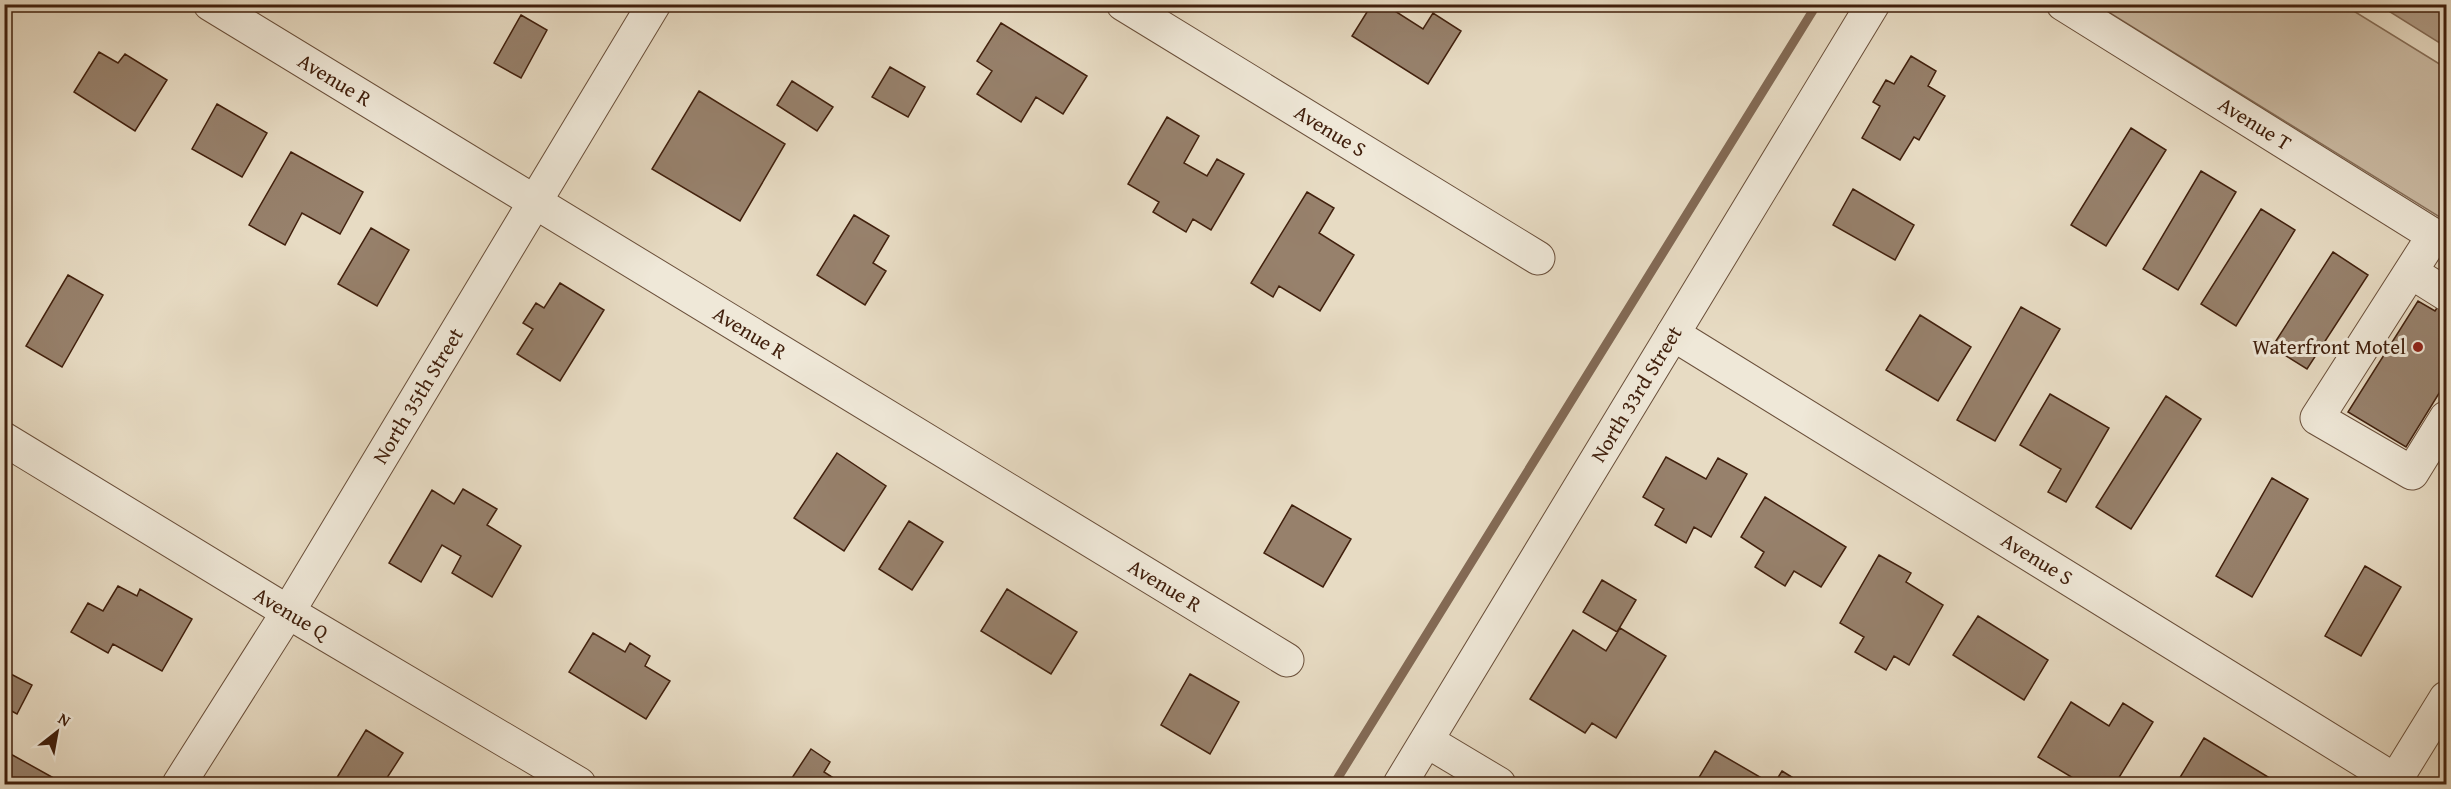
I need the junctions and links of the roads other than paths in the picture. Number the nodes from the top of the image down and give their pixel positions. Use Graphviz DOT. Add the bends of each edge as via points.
graph roads {
  1 [pos="210,4"];
  2 [pos="654,4"];
  3 [pos="1123,4"];
  4 [pos="1873,4"];
  5 [pos="2063,4"];
  6 [pos="535,202"];
  7 [pos="2440,239"];
  8 [pos="1538,258"];
  9 [pos="2411,272"];
  10 [pos="2446,294"];
  11 [pos="1673,334"];
  12 [pos="2446,418"];
  13 [pos="4,439"];
  14 [pos="288,612"];
  15 [pos="1287,660"];
  16 [pos="2446,698"];
  17 [pos="1427,741"];
  18 [pos="2396,783"];
  19 [pos="179,784"];
  20 [pos="579,784"];
  21 [pos="1400,784"];
  22 [pos="1499,784"];
  1 -- 6 [label="street, Avenue R"];
  2 -- 6 [label="street, North 35th Street"];
  3 -- 8 [label="street, Avenue S"];
  4 -- 11 [label="street, North 33rd Street"];
  5 -- 7 [label="street, Avenue T"];
  6 -- 14 [label="street, North 35th Street"];
  6 -- 15 [label="street, Avenue R"];
  7 -- 9 [label="street"];
  9 -- 10 [label="street"];
  9 -- 12 [label="street" via="2317,418 2412,473"];
  11 -- 17 [label="street, North 33rd Street"];
  11 -- 18 [label="street, Avenue S"];
  13 -- 14 [label="street, Avenue Q"];
  14 -- 19 [label="street, North 35th Street"];
  14 -- 20 [label="street, Avenue Q"];
  16 -- 18 [label="street"];
  17 -- 21 [label="street, North 33rd Street"];
  17 -- 22 [label="street"];
}
